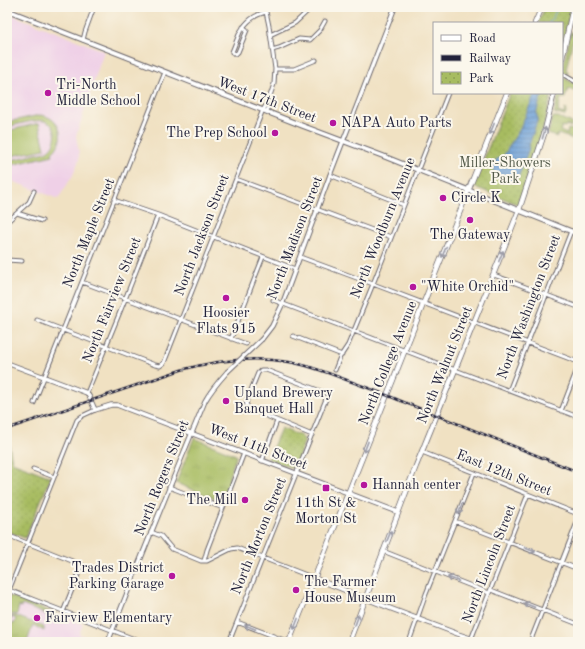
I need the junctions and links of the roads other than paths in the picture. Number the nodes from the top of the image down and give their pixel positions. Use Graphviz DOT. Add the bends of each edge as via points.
graph roads {
  1 [pos="94,7"];
  2 [pos="265,7"];
  3 [pos="312,7"];
  4 [pos="395,7"];
  5 [pos="542,7"];
  6 [pos="573,7"];
  7 [pos="7,10"];
  8 [pos="266,12"];
  9 [pos="325,21"];
  10 [pos="535,22"];
  11 [pos="244,26"];
  12 [pos="270,35"];
  13 [pos="83,40"];
  14 [pos="272,50"];
  15 [pos="563,54"];
  16 [pos="316,60"];
  17 [pos="276,70"];
  18 [pos="165,72"];
  19 [pos="563,75"];
  20 [pos="578,83"];
  21 [pos="448,94"];
  22 [pos="507,94"];
  23 [pos="554,94"];
  24 [pos="265,112"];
  25 [pos="343,141"];
  26 [pos="418,170"];
  27 [pos="330,175"];
  28 [pos="236,179"];
  29 [pos="468,190"];
  30 [pos="34,191"];
  31 [pos="114,200"];
  32 [pos="404,205"];
  33 [pos="318,209"];
  34 [pos="519,210"];
  35 [pos="17,213"];
  36 [pos="158,215"];
  37 [pos="42,221"];
  38 [pos="7,222"];
  39 [pos="571,231"];
  40 [pos="578,234"];
  41 [pos="391,237"];
  42 [pos="214,238"];
  43 [pos="263,256"];
  44 [pos="300,257"];
  45 [pos="7,260"];
  46 [pos="22,261"];
  47 [pos="295,269"];
  48 [pos="494,275"];
  49 [pos="82,282"];
  50 [pos="373,284"];
  51 [pos="546,295"];
  52 [pos="126,299"];
  53 [pos="273,300"];
  54 [pos="282,304"];
  55 [pos="423,304"];
  56 [pos="578,307"];
  57 [pos="37,320"];
  58 [pos="181,320"];
  59 [pos="474,323"];
  60 [pos="62,330"];
  61 [pos="354,331"];
  62 [pos="293,336"];
  63 [pos="231,339"];
  64 [pos="262,339"];
  65 [pos="527,343"];
  66 [pos="246,344"];
  67 [pos="106,347"];
  68 [pos="405,351"];
  69 [pos="342,355"];
  70 [pos="578,362"];
  71 [pos="7,363"];
  72 [pos="578,367"];
  73 [pos="335,370"];
  74 [pos="456,370"];
  75 [pos="44,377"];
  76 [pos="508,391"];
  77 [pos="87,393"];
  78 [pos="90,398"];
  79 [pos="34,403"];
  80 [pos="92,403"];
  81 [pos="95,410"];
  82 [pos="561,411"];
  83 [pos="578,417"];
  84 [pos="278,421"];
  85 [pos="192,433"];
  86 [pos="312,435"];
  87 [pos="422,452"];
  88 [pos="244,453"];
  89 [pos="262,461"];
  90 [pos="33,469"];
  91 [pos="474,473"];
  92 [pos="296,474"];
  93 [pos="54,478"];
  94 [pos="169,486"];
  95 [pos="348,493"];
  96 [pos="528,494"];
  97 [pos="222,508"];
  98 [pos="398,512"];
  99 [pos="578,514"];
  100 [pos="578,520"];
  101 [pos="455,521"];
  102 [pos="152,532"];
  103 [pos="7,535"];
  104 [pos="509,542"];
  105 [pos="28,543"];
  106 [pos="383,551"];
  107 [pos="262,558"];
  108 [pos="204,561"];
  109 [pos="561,562"];
  110 [pos="578,569"];
  111 [pos="435,572"];
  112 [pos="314,578"];
  113 [pos="8,590"];
  114 [pos="490,591"];
  115 [pos="7,595"];
  116 [pos="365,598"];
  117 [pos="542,610"];
  118 [pos="63,612"];
  119 [pos="417,618"];
  120 [pos="237,622"];
  121 [pos="578,624"];
  122 [pos="112,631"];
  123 [pos="471,640"];
  124 [pos="108,642"];
  125 [pos="142,642"];
  126 [pos="229,642"];
  127 [pos="289,642"];
  128 [pos="349,642"];
  129 [pos="408,642"];
  130 [pos="482,642"];
  131 [pos="530,642"];
  1 -- 13 [label="street"];
  2 -- 8 [label="street"];
  3 -- 12 [label="street" via="291,26"];
  4 -- 25 [label="street, North Madison Street"];
  5 -- 10 [label="main road"];
  6 -- 15 [label="main road"];
  7 -- 13 [label="main road, West 17th Street"];
  8 -- 11 [label="street" via="252,18"];
  8 -- 12 [label="street"];
  9 -- 14 [label="street" via="310,40 300,39"];
  11 -- 11 [label="street" via="232,52 234,54 238,52 247,30"];
  12 -- 14 [label="street"];
  13 -- 18 [label="main road, West 17th Street"];
  14 -- 17 [label="street"];
  16 -- 17 [label="street" via="294,69"];
  17 -- 24 [label="street, North Jackson Street" via="269,105"];
  18 -- 24 [label="main road, West 17th Street"];
  18 -- 31 [label="street, North Maple Street"];
  19 -- 20 [label="street"];
  21 -- 26 [label="street, North Woodburn Avenue"];
  22 -- 29 [label="main road, North College Avenue, one-way"];
  34 -- 23 [label="main road, North Walnut Street, one-way" via="544,134"];
  24 -- 25 [label="main road, West 17th Street"];
  24 -- 28 [label="street, North Jackson Street"];
  25 -- 26 [label="main road, West 17th Street"];
  25 -- 27 [label="street, North Madison Street"];
  26 -- 29 [label="main road, West 17th Street"];
  26 -- 32 [label="street, North Woodburn Avenue"];
  27 -- 32 [label="street"];
  27 -- 33 [label="street, North Madison Street"];
  28 -- 33 [label="street"];
  28 -- 42 [label="street, North Jackson Street"];
  29 -- 34 [label="main road, West 17th Street"];
  29 -- 55 [label="main road, North College Avenue, one-way"];
  30 -- 35 [label="street" via="29,202"];
  31 -- 36 [label="street"];
  31 -- 49 [label="street, North Maple Street"];
  32 -- 41 [label="street, North Woodburn Avenue"];
  33 -- 41 [label="street"];
  33 -- 44 [label="street, North Madison Street"];
  34 -- 39 [label="main road, West 17th Street"];
  48 -- 34 [label="main road, North Walnut Street, one-way"];
  35 -- 37 [label="street"];
  35 -- 38 [label="street"];
  36 -- 42 [label="street"];
  36 -- 52 [label="street, North Fairview Street"];
  39 -- 40 [label="main road, West 17th Street"];
  39 -- 51 [label="street, North Washington Street"];
  41 -- 50 [label="street, North Woodburn Avenue"];
  42 -- 43 [label="street"];
  42 -- 58 [label="street, North Jackson Street"];
  43 -- 47 [label="street"];
  43 -- 63 [label="street"];
  44 -- 47 [label="street, North Madison Street"];
  44 -- 50 [label="street"];
  45 -- 46 [label="street"];
  47 -- 54 [label="street, North Madison Street"];
  48 -- 51 [label="street"];
  48 -- 59 [label="main road, North Walnut Street"];
  49 -- 52 [label="street"];
  49 -- 60 [label="street, North Maple Street"];
  50 -- 55 [label="street"];
  50 -- 61 [label="street, North Woodburn Avenue"];
  51 -- 56 [label="street"];
  51 -- 65 [label="street, North Washington Street"];
  52 -- 58 [label="street"];
  52 -- 67 [label="street, North Fairview Street"];
  53 -- 54 [label="street"];
  54 -- 61 [label="street"];
  54 -- 64 [label="street, North Madison Street" via="272,326"];
  55 -- 59 [label="street"];
  55 -- 68 [label="main road, North College Avenue"];
  57 -- 60 [label="street"];
  58 -- 63 [label="street"];
  58 -- 67 [label="street, North Jackson Street" via="164,363 160,366"];
  59 -- 65 [label="street"];
  59 -- 74 [label="main road, North Walnut Street"];
  60 -- 67 [label="street"];
  60 -- 75 [label="street, North Maple Street"];
  61 -- 68 [label="street"];
  61 -- 69 [label="street, North Woodburn Avenue"];
  62 -- 69 [label="street"];
  63 -- 66 [label="street"];
  64 -- 85 [label="street, North Rogers Street, bridge" via="217,383 208,396"];
  65 -- 70 [label="street"];
  65 -- 76 [label="street, North Washington Street"];
  67 -- 77 [label="street, North Fairview Street"];
  68 -- 74 [label="street"];
  68 -- 95 [label="main road, North College Avenue, one-way"];
  69 -- 73 [label="street, North Woodburn Avenue"];
  71 -- 75 [label="street"];
  72 -- 82 [label="street"];
  74 -- 76 [label="street"];
  74 -- 87 [label="main road, North Walnut Street"];
  75 -- 77 [label="street"];
  75 -- 79 [label="street, North Maple Street"];
  76 -- 82 [label="street"];
  77 -- 78 [label="street"];
  80 -- 81 [label="street"];
  81 -- 85 [label="street, West 11th Street" via="115,404"];
  81 -- 93 [label="street" via="77,420"];
  82 -- 83 [label="street"];
  84 -- 86 [label="street"];
  84 -- 86 [label="street, North Morton Street" via="251,410 246,404 256,376 261,371 266,370 328,394"];
  84 -- 89 [label="street"];
  85 -- 88 [label="street, West 11th Street"];
  85 -- 94 [label="street, North Rogers Street"];
  86 -- 92 [label="street, North Morton Street"];
  87 -- 91 [label="street, East 12th Street"];
  87 -- 98 [label="main road, North Walnut Street"];
  88 -- 89 [label="street, West 11th Street"];
  88 -- 97 [label="street"];
  89 -- 92 [label="street, West 11th Street"];
  90 -- 93 [label="street"];
  91 -- 96 [label="street, East 12th Street"];
  91 -- 101 [label="street, one-way"];
  92 -- 95 [label="street, West 11th Street"];
  92 -- 107 [label="street, North Morton Street"];
  93 -- 105 [label="street"];
  94 -- 97 [label="street"];
  94 -- 102 [label="street, North Rogers Street"];
  95 -- 98 [label="street, West 11th Street"];
  95 -- 112 [label="main road, North College Avenue"];
  96 -- 99 [label="street, East 12th Street"];
  96 -- 104 [label="street, North Lincoln Street"];
  97 -- 108 [label="street"];
  106 -- 98 [label="main road, North Walnut Street, one-way"];
  100 -- 109 [label="street"];
  101 -- 104 [label="street"];
  101 -- 111 [label="street"];
  102 -- 108 [label="street" via="163,537 174,550"];
  102 -- 122 [label="street, North Rogers Street"];
  103 -- 105 [label="street"];
  104 -- 109 [label="street, one-way"];
  104 -- 114 [label="street, North Lincoln Street"];
  105 -- 113 [label="street"];
  105 -- 118 [label="street" via="82,565"];
  106 -- 111 [label="street"];
  106 -- 116 [label="main road, North Walnut Street"];
  107 -- 108 [label="street" via="231,548"];
  107 -- 112 [label="street"];
  107 -- 120 [label="street, North Morton Street"];
  109 -- 110 [label="street"];
  109 -- 117 [label="street"];
  114 -- 111 [label="street, one-way"];
  111 -- 119 [label="street"];
  112 -- 116 [label="street"];
  112 -- 127 [label="main road, North College Avenue, one-way"];
  113 -- 115 [label="street"];
  113 -- 118 [label="street"];
  117 -- 114 [label="street, one-way"];
  114 -- 123 [label="street, North Lincoln Street"];
  116 -- 119 [label="street"];
  128 -- 116 [label="main road, North Walnut Street, one-way"];
  117 -- 121 [label="street"];
  117 -- 131 [label="street"];
  118 -- 122 [label="street"];
  119 -- 123 [label="street"];
  119 -- 129 [label="street"];
  120 -- 126 [label="street, North Morton Street"];
  127 -- 120 [label="street, one-way"];
  122 -- 124 [label="street, North Rogers Street"];
  122 -- 125 [label="street"];
  123 -- 130 [label="street"];
}
